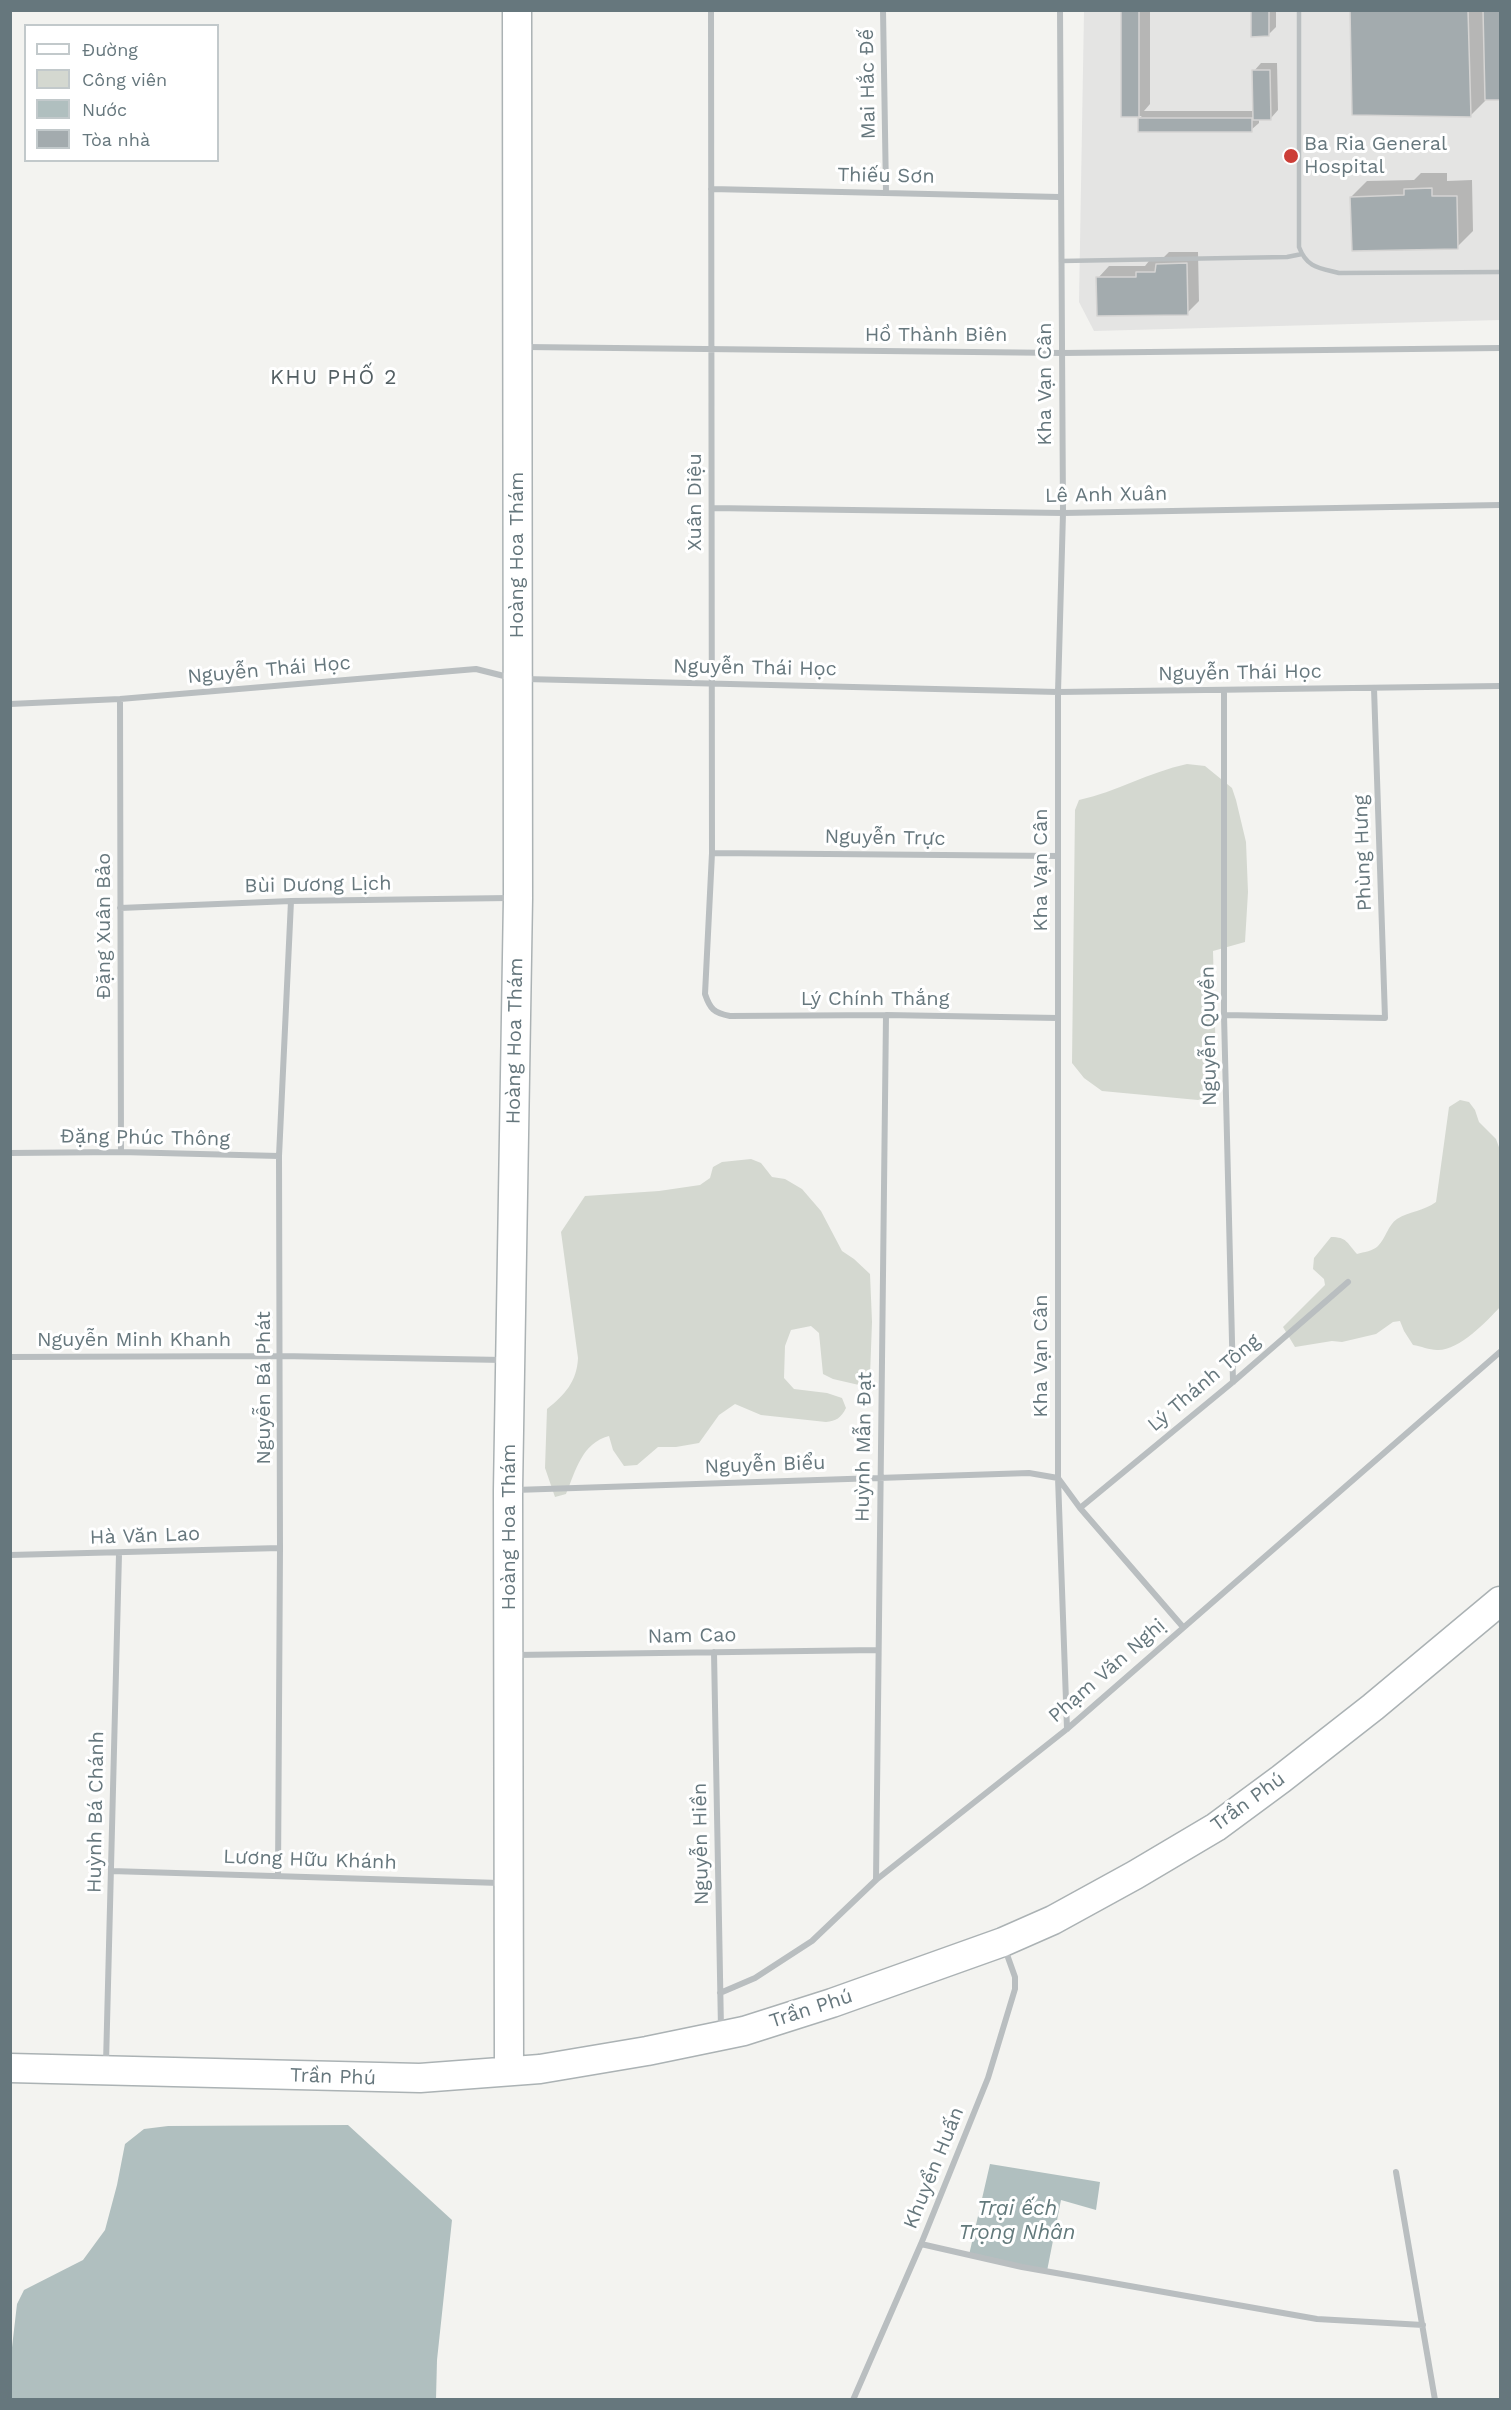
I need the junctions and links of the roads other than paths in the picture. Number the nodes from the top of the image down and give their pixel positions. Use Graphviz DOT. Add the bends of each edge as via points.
graph roads {
  1 [pos="517,10"];
  2 [pos="711,10"];
  3 [pos="883,10"];
  4 [pos="1060,10"];
  5 [pos="1299,10"];
  6 [pos="711,189"];
  7 [pos="886,192"];
  8 [pos="1059,197"];
  9 [pos="1302,254"];
  10 [pos="1061,261"];
  11 [pos="1500,272"];
  12 [pos="516,347"];
  13 [pos="1500,348"];
  14 [pos="711,350"];
  15 [pos="1062,353"];
  16 [pos="1500,505"];
  17 [pos="712,508"];
  18 [pos="1063,513"];
  19 [pos="517,679"];
  20 [pos="712,684"];
  21 [pos="1500,686"];
  22 [pos="1374,688"];
  23 [pos="1224,690"];
  24 [pos="1058,692"];
  25 [pos="120,699"];
  26 [pos="10,704"];
  27 [pos="712,853"];
  28 [pos="1058,856"];
  29 [pos="518,897"];
  30 [pos="291,901"];
  31 [pos="120,908"];
  32 [pos="705,994"];
  33 [pos="886,1015"];
  34 [pos="1224,1015"];
  35 [pos="1058,1018"];
  36 [pos="121,1152"];
  37 [pos="10,1153"];
  38 [pos="279,1156"];
  39 [pos="1348,1282"];
  40 [pos="1500,1352"];
  41 [pos="280,1356"];
  42 [pos="10,1357"];
  43 [pos="510,1360"];
  44 [pos="1233,1382"];
  45 [pos="880,1478"];
  46 [pos="1058,1478"];
  47 [pos="508,1490"];
  48 [pos="1080,1508"];
  49 [pos="280,1548"];
  50 [pos="119,1554"];
  51 [pos="10,1555"];
  52 [pos="1500,1601"];
  53 [pos="1183,1627"];
  54 [pos="878,1650"];
  55 [pos="714,1652"];
  56 [pos="508,1655"];
  57 [pos="1067,1729"];
  58 [pos="111,1871"];
  59 [pos="278,1876"];
  60 [pos="876,1880"];
  61 [pos="508,1883"];
  62 [pos="1003,1942"];
  63 [pos="720,1993"];
  64 [pos="721,2036"];
  65 [pos="10,2068"];
  66 [pos="106,2071"];
  67 [pos="509,2071"];
  68 [pos="1396,2172"];
  69 [pos="921,2244"];
  70 [pos="1423,2325"];
  71 [pos="853,2400"];
  72 [pos="1435,2400"];
  1 -- 12 [label="street, Hoàng Hoa Thám"];
  2 -- 6 [label="street, Xuân Diệu"];
  3 -- 7 [label="street, Mai Hắc Đế"];
  4 -- 8 [label="street, Kha Vạn Cân"];
  5 -- 9 [label="lane"];
  6 -- 7 [label="street, Thiếu Sơn"];
  6 -- 14 [label="street, Xuân Diệu"];
  7 -- 8 [label="street, Thiếu Sơn"];
  8 -- 10 [label="street, Kha Vạn Cân"];
  9 -- 10 [label="lane"];
  9 -- 11 [label="lane" via="1305,261 1316,267 1339,273"];
  10 -- 15 [label="street, Kha Vạn Cân"];
  12 -- 14 [label="street, Hồ Thành Biên"];
  12 -- 19 [label="street, Hoàng Hoa Thám"];
  13 -- 15 [label="street, Hồ Thành Biên"];
  14 -- 15 [label="street, Hồ Thành Biên"];
  14 -- 17 [label="street, Xuân Diệu"];
  15 -- 18 [label="street, Kha Vạn Cân"];
  16 -- 18 [label="street, Lê Anh Xuân"];
  17 -- 18 [label="street, Lê Anh Xuân"];
  17 -- 20 [label="street, Xuân Diệu"];
  18 -- 24 [label="street, Kha Vạn Cân"];
  19 -- 20 [label="street, Nguyễn Thái Học"];
  19 -- 25 [label="street, Nguyễn Thái Học" via="476,669"];
  19 -- 29 [label="street, Hoàng Hoa Thám"];
  20 -- 24 [label="street, Nguyễn Thái Học"];
  20 -- 27 [label="street, Xuân Diệu"];
  21 -- 22 [label="street, Nguyễn Thái Học"];
  22 -- 23 [label="street, Nguyễn Thái Học"];
  22 -- 34 [label="street, Phùng Hưng" via="1385,1018"];
  23 -- 24 [label="street, Nguyễn Thái Học"];
  23 -- 34 [label="street, Nguyễn Quyền"];
  24 -- 28 [label="street, Kha Vạn Cân"];
  25 -- 26 [label="street, Nguyễn Thái Học"];
  25 -- 31 [label="street, Đặng Xuân Bảo"];
  27 -- 28 [label="street, Nguyễn Trực"];
  27 -- 32 [label="street, Xuân Diệu"];
  28 -- 35 [label="street, Kha Vạn Cân"];
  29 -- 30 [label="street, Bùi Dương Lịch"];
  29 -- 43 [label="street, Hoàng Hoa Thám"];
  30 -- 31 [label="street, Bùi Dương Lịch"];
  30 -- 38 [label="street, Nguyễn Bá Phát"];
  31 -- 36 [label="street, Đặng Xuân Bảo"];
  32 -- 33 [label="street, Lý Chính Thắng" via="716,1014 730,1016"];
  33 -- 35 [label="street, Lý Chính Thắng"];
  33 -- 45 [label="street, Huỳnh Mẫn Đạt"];
  34 -- 44 [label="street, Nguyễn Quyền"];
  35 -- 46 [label="street, Kha Vạn Cân"];
  36 -- 37 [label="street, Đặng Phúc Thông"];
  36 -- 38 [label="street, Đặng Phúc Thông"];
  38 -- 41 [label="street, Nguyễn Bá Phát"];
  39 -- 44 [label="street, Lý Thánh Tông"];
  40 -- 53 [label="street, Phạm Văn Nghị"];
  41 -- 42 [label="street, Nguyễn Minh Khanh"];
  41 -- 43 [label="street, Nguyễn Minh Khanh"];
  41 -- 49 [label="street, Nguyễn Bá Phát"];
  43 -- 47 [label="street, Hoàng Hoa Thám"];
  44 -- 48 [label="street, Lý Thánh Tông"];
  45 -- 46 [label="street, Nguyễn Biểu" via="1029,1473"];
  45 -- 47 [label="street, Nguyễn Biểu"];
  45 -- 54 [label="street, Huỳnh Mẫn Đạt"];
  46 -- 48 [label="street"];
  46 -- 57 [label="street, Kha Vạn Cân"];
  47 -- 56 [label="street, Hoàng Hoa Thám"];
  48 -- 53 [label="street"];
  49 -- 50 [label="street, Hà Văn Lao"];
  49 -- 59 [label="street, Nguyễn Bá Phát"];
  50 -- 51 [label="street, Hà Văn Lao"];
  50 -- 58 [label="street, Huỳnh Bá Chánh"];
  52 -- 62 [label="street, Trần Phú" via="1373,1707 1216,1827 1063,1914"];
  53 -- 57 [label="street, Phạm Văn Nghị"];
  54 -- 55 [label="street, Nam Cao"];
  54 -- 60 [label="street, Huỳnh Mẫn Đạt"];
  55 -- 56 [label="street, Nam Cao"];
  55 -- 63 [label="street, Nguyễn Hiền"];
  56 -- 61 [label="street, Hoàng Hoa Thám"];
  57 -- 60 [label="street, Phạm Văn Nghị"];
  58 -- 59 [label="street, Lương Hữu Khánh"];
  58 -- 66 [label="street, Huỳnh Bá Chánh"];
  59 -- 61 [label="street, Lương Hữu Khánh"];
  60 -- 63 [label="street, Phạm Văn Nghị" via="812,1941 755,1978"];
  61 -- 67 [label="street, Hoàng Hoa Thám"];
  62 -- 64 [label="street, Trần Phú" via="832,2003"];
  62 -- 69 [label="street, Khuyển Huấn" via="1015,1977 1013,1999 988,2078"];
  63 -- 64 [label="street, Nguyễn Hiền"];
  64 -- 67 [label="street, Trần Phú" via="576,2063"];
  65 -- 66 [label="street, Trần Phú"];
  66 -- 67 [label="street, Trần Phú" via="397,2079"];
  68 -- 70 [label="street"];
  69 -- 70 [label="street" via="1022,2267 1317,2319"];
  69 -- 71 [label="street, Khuyển Huấn"];
  70 -- 72 [label="street"];
}
